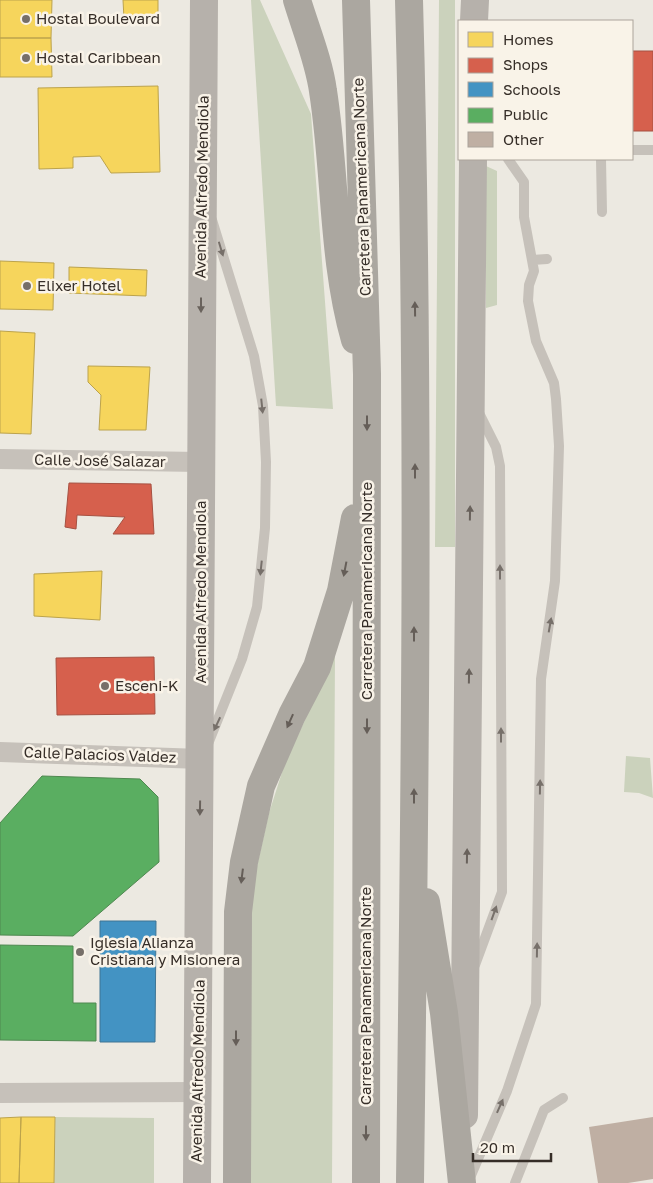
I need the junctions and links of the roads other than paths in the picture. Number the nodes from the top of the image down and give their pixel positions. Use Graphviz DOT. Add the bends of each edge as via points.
graph roads {
  1 [pos="204,0"];
  2 [pos="297,0"];
  3 [pos="356,0"];
  4 [pos="409,0"];
  5 [pos="475,0"];
  6 [pos="474,20"];
  7 [pos="633,150"];
  8 [pos="653,150"];
  9 [pos="473,160"];
  10 [pos="509,160"];
  11 [pos="601,160"];
  12 [pos="202,186"];
  13 [pos="602,212"];
  14 [pos="547,259"];
  15 [pos="532,260"];
  16 [pos="367,374"];
  17 [pos="367,453"];
  18 [pos="0,459"];
  19 [pos="200,462"];
  20 [pos="0,752"];
  21 [pos="201,759"];
  22 [pos="414,845"];
  23 [pos="197,1092"];
  24 [pos="0,1093"];
  25 [pos="563,1098"];
  26 [pos="197,1183"];
  27 [pos="237,1183"];
  28 [pos="366,1183"];
  29 [pos="410,1183"];
  30 [pos="464,1183"];
  31 [pos="515,1183"];
  1 -- 12 [label="main road, Avenida Alfredo Mendiola"];
  2 -- 16 [label="highway" via="323,90 343,290"];
  3 -- 16 [label="highway, Carretera Panamericana Norte"];
  22 -- 4 [label="highway, one-way" via="415,360"];
  5 -- 6 [label="main road"];
  7 -- 8 [label="lane"];
  30 -- 9 [label="main road, one-way"];
  10 -- 15 [label="lane" via="524,182 524,218"];
  11 -- 13 [label="lane"];
  12 -- 19 [label="main road, Avenida Alfredo Mendiola, one-way"];
  12 -- 21 [label="lane, one-way" via="254,356 263,406 266,471 265,528 257,607 242,659"];
  14 -- 15 [label="lane"];
  30 -- 15 [label="lane, one-way" via="507,1090 536,1004 541,679 555,581 559,446 554,383 536,341 528,301 534,271"];
  16 -- 17 [label="highway, Carretera Panamericana Norte, one-way"];
  17 -- 27 [label="highway, one-way" via="341,591 317,667 292,715 262,786 244,862 238,912"];
  17 -- 28 [label="highway, Carretera Panamericana Norte, one-way"];
  18 -- 19 [label="street, Calle José Salazar"];
  19 -- 21 [label="main road, Avenida Alfredo Mendiola"];
  20 -- 21 [label="street, Calle Palacios Valdez"];
  21 -- 23 [label="main road, Avenida Alfredo Mendiola, one-way"];
  22 -- 29 [label="highway"];
  22 -- 30 [label="highway" via="444,1013"];
  23 -- 24 [label="street"];
  23 -- 26 [label="main road, Avenida Alfredo Mendiola"];
  25 -- 31 [label="lane" via="544,1110"];
}
